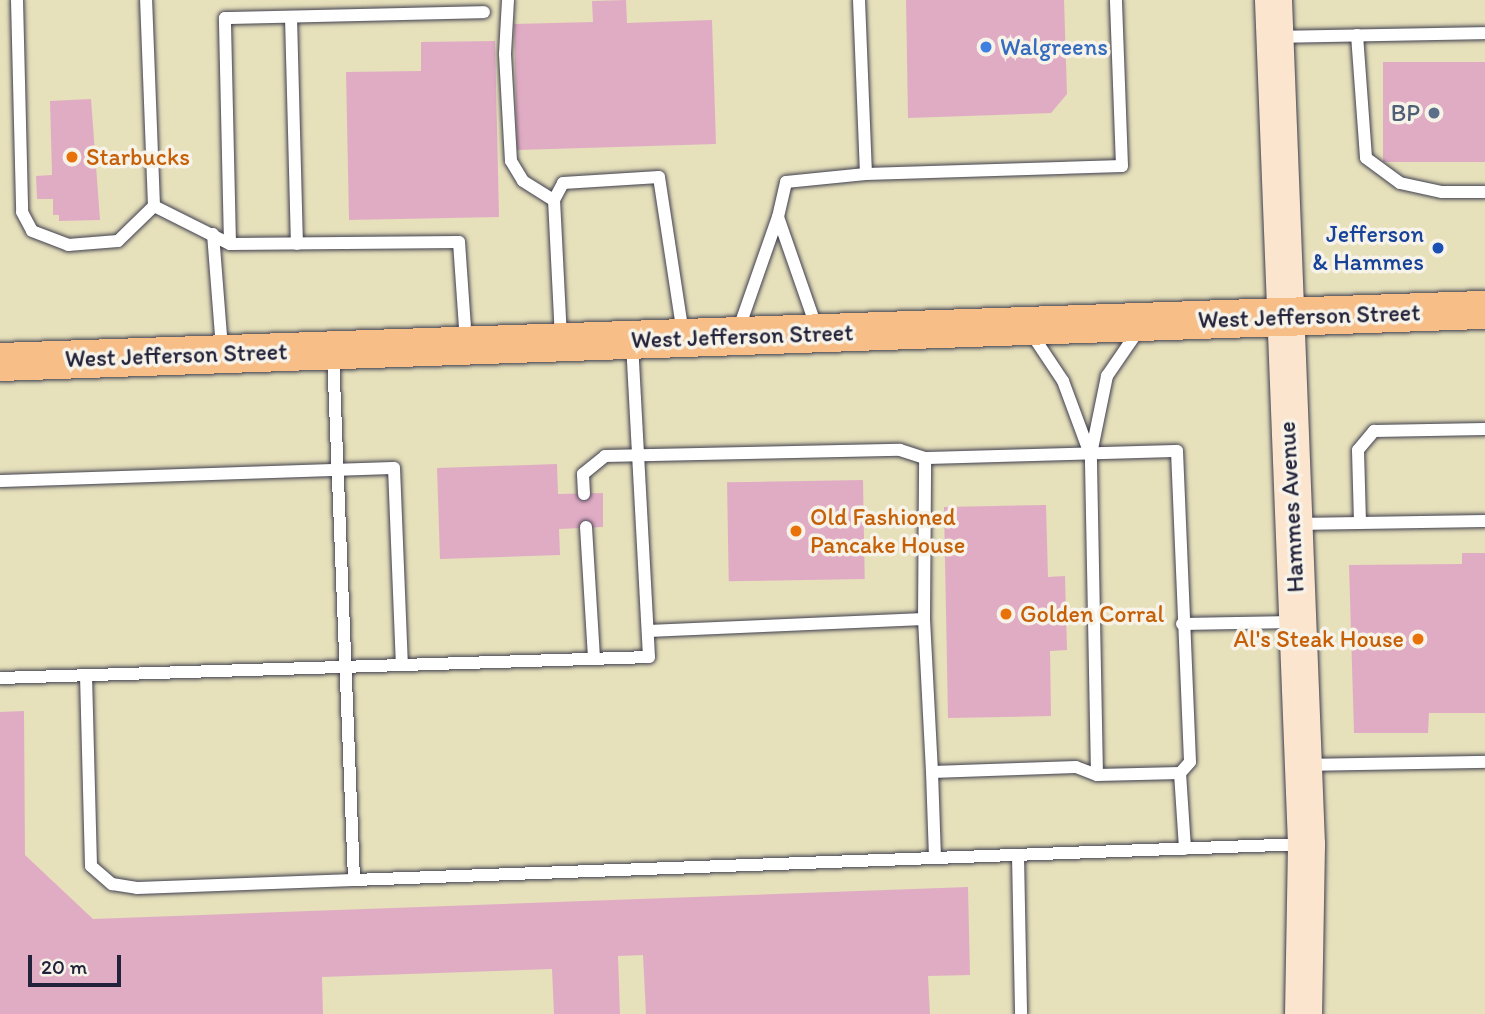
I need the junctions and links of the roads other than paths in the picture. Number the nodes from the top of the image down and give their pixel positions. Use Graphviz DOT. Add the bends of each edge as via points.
graph roads {
  1 [pos="17,0"];
  2 [pos="146,0"];
  3 [pos="508,0"];
  4 [pos="859,0"];
  5 [pos="1116,0"];
  6 [pos="1273,0"];
  7 [pos="484,12"];
  8 [pos="291,17"];
  9 [pos="1485,33"];
  10 [pos="1357,35"];
  11 [pos="1275,37"];
  12 [pos="866,174"];
  13 [pos="1485,192"];
  14 [pos="554,200"];
  15 [pos="154,206"];
  16 [pos="778,217"];
  17 [pos="214,234"];
  18 [pos="230,244"];
  19 [pos="297,244"];
  20 [pos="1485,310"];
  21 [pos="1283,317"];
  22 [pos="1144,322"];
  23 [pos="1027,326"];
  24 [pos="818,333"];
  25 [pos="736,335"];
  26 [pos="683,338"];
  27 [pos="632,340"];
  28 [pos="561,342"];
  29 [pos="466,345"];
  30 [pos="333,350"];
  31 [pos="222,354"];
  32 [pos="0,362"];
  33 [pos="1485,429"];
  34 [pos="1091,454"];
  35 [pos="638,455"];
  36 [pos="925,458"];
  37 [pos="337,470"];
  38 [pos="0,481"];
  39 [pos="584,494"];
  40 [pos="1485,520"];
  41 [pos="1360,522"];
  42 [pos="1292,524"];
  43 [pos="586,527"];
  44 [pos="924,619"];
  45 [pos="1297,621"];
  46 [pos="1182,625"];
  47 [pos="648,631"];
  48 [pos="594,659"];
  49 [pos="402,665"];
  50 [pos="344,667"];
  51 [pos="86,675"];
  52 [pos="0,678"];
  53 [pos="1485,762"];
  54 [pos="1303,765"];
  55 [pos="932,772"];
  56 [pos="1180,773"];
  57 [pos="1097,775"];
  58 [pos="1306,844"];
  59 [pos="1185,849"];
  60 [pos="1018,855"];
  61 [pos="935,858"];
  62 [pos="354,880"];
  63 [pos="1021,1014"];
  64 [pos="1303,1014"];
  1 -- 15 [label="lane" via="22,212 32,231 68,245 118,241"];
  2 -- 15 [label="lane"];
  3 -- 14 [label="lane" via="505,54 511,161 523,181"];
  4 -- 12 [label="lane"];
  5 -- 12 [label="lane" via="1122,166"];
  6 -- 11 [label="street, Hammes Avenue"];
  7 -- 8 [label="lane"];
  8 -- 18 [label="lane" via="225,19"];
  8 -- 19 [label="lane"];
  9 -- 10 [label="lane"];
  10 -- 11 [label="lane"];
  10 -- 13 [label="lane" via="1366,158 1400,183 1442,192"];
  11 -- 21 [label="street, Hammes Avenue"];
  12 -- 16 [label="lane" via="786,182"];
  14 -- 26 [label="lane" via="563,183 659,177"];
  14 -- 28 [label="lane"];
  15 -- 17 [label="lane"];
  16 -- 24 [label="lane"];
  16 -- 25 [label="lane"];
  17 -- 18 [label="lane"];
  17 -- 31 [label="lane"];
  18 -- 19 [label="lane"];
  19 -- 29 [label="lane" via="459,242"];
  20 -- 21 [label="main road, West Jefferson Street"];
  21 -- 22 [label="main road, West Jefferson Street"];
  21 -- 42 [label="street, Hammes Avenue"];
  22 -- 23 [label="main road, West Jefferson Street"];
  22 -- 34 [label="lane" via="1107,376"];
  23 -- 24 [label="main road, West Jefferson Street"];
  23 -- 34 [label="lane" via="1063,381"];
  24 -- 25 [label="main road, West Jefferson Street"];
  25 -- 26 [label="main road, West Jefferson Street"];
  26 -- 27 [label="main road, West Jefferson Street"];
  27 -- 28 [label="main road, West Jefferson Street"];
  27 -- 35 [label="lane"];
  28 -- 29 [label="main road, West Jefferson Street"];
  29 -- 30 [label="main road, West Jefferson Street"];
  30 -- 31 [label="main road, West Jefferson Street"];
  30 -- 37 [label="lane"];
  31 -- 32 [label="main road, West Jefferson Street"];
  33 -- 41 [label="lane" via="1374,431 1358,450"];
  34 -- 36 [label="lane"];
  34 -- 46 [label="lane" via="1177,451"];
  34 -- 57 [label="lane"];
  35 -- 36 [label="lane" via="900,450"];
  35 -- 39 [label="lane" via="605,456 583,474"];
  35 -- 47 [label="lane"];
  36 -- 44 [label="lane"];
  37 -- 38 [label="lane"];
  37 -- 49 [label="lane" via="394,468"];
  37 -- 50 [label="lane"];
  40 -- 41 [label="lane"];
  41 -- 42 [label="lane"];
  42 -- 45 [label="street, Hammes Avenue"];
  43 -- 48 [label="lane"];
  44 -- 47 [label="lane"];
  44 -- 55 [label="lane"];
  45 -- 46 [label="lane"];
  45 -- 54 [label="street, Hammes Avenue"];
  46 -- 56 [label="lane" via="1189,762"];
  47 -- 48 [label="lane" via="649,657"];
  48 -- 49 [label="lane"];
  49 -- 50 [label="lane"];
  50 -- 51 [label="lane"];
  50 -- 62 [label="lane"];
  51 -- 52 [label="lane"];
  51 -- 62 [label="lane" via="92,866 112,884 137,888"];
  53 -- 54 [label="lane"];
  54 -- 58 [label="street, Hammes Avenue"];
  55 -- 57 [label="lane" via="1076,767"];
  55 -- 61 [label="lane"];
  56 -- 57 [label="lane"];
  56 -- 59 [label="lane"];
  58 -- 59 [label="lane"];
  58 -- 64 [label="street, Hammes Avenue"];
  59 -- 60 [label="lane"];
  60 -- 61 [label="lane"];
  60 -- 63 [label="lane"];
  61 -- 62 [label="lane"];
}
